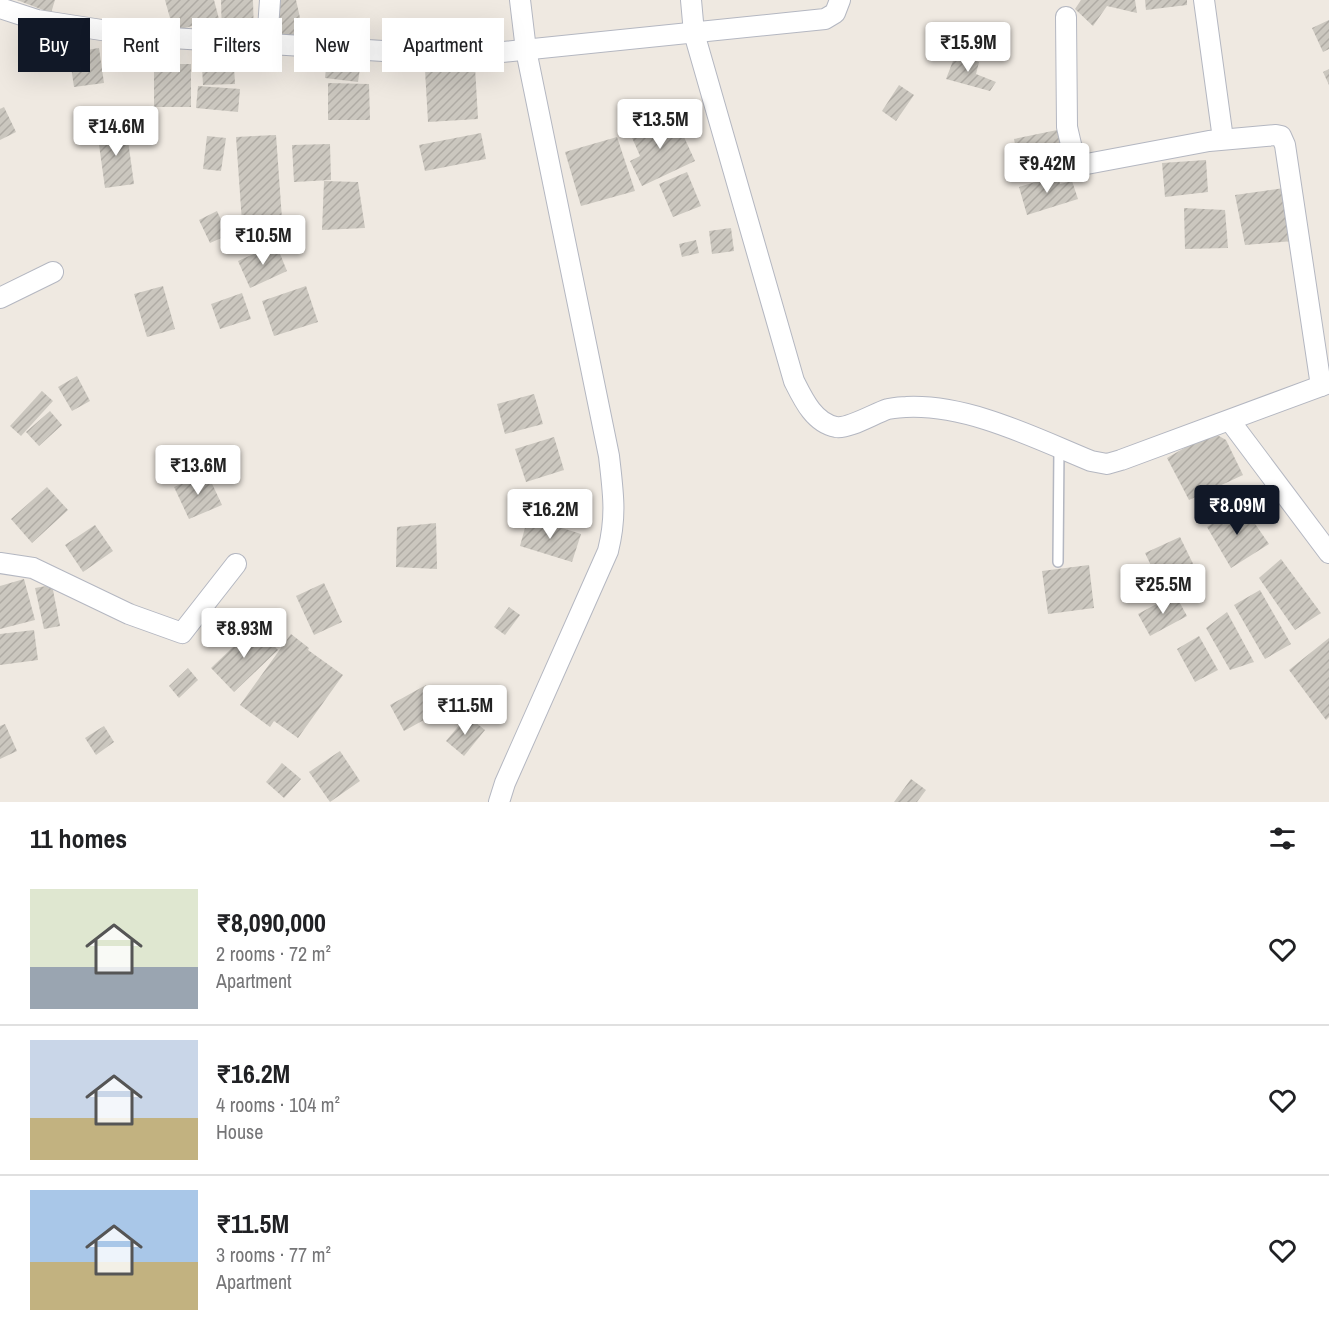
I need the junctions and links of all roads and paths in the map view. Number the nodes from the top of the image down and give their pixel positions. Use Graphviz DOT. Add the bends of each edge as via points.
graph roads {
  1 [pos="270,0"];
  2 [pos="520,0"];
  3 [pos="691,0"];
  4 [pos="840,0"];
  5 [pos="1204,0"];
  6 [pos="0,8"];
  7 [pos="1066,17"];
  8 [pos="269,18"];
  9 [pos="694,33"];
  10 [pos="192,39"];
  11 [pos="282,44"];
  12 [pos="526,50"];
  13 [pos="1223,139"];
  14 [pos="53,272"];
  15 [pos="0,298"];
  16 [pos="1325,385"];
  17 [pos="1230,421"];
  18 [pos="1059,448"];
  19 [pos="1329,553"];
  20 [pos="1058,562"];
  21 [pos="0,563"];
  22 [pos="236,564"];
  23 [pos="500,802"];
  1 -- 8 [label="street"];
  2 -- 12 [label="street"];
  3 -- 9 [label="street"];
  4 -- 9 [label="street" via="835,13 825,19"];
  5 -- 13 [label="street"];
  6 -- 10 [label="street" via="37,20 140,36"];
  7 -- 13 [label="street" via="1067,127 1076,165"];
  9 -- 12 [label="street"];
  9 -- 18 [label="street" via="794,381 813,414 832,426 843,427 895,408 936,408 988,421"];
  11 -- 12 [label="street" via="464,56"];
  12 -- 23 [label="street" via="609,456 615,503 608,551"];
  13 -- 16 [label="street" via="1276,135 1281,136 1285,145"];
  14 -- 15 [label="street"];
  16 -- 17 [label="street"];
  17 -- 18 [label="street" via="1107,464"];
  17 -- 19 [label="street"];
  18 -- 20 [label="lane"];
  21 -- 22 [label="street" via="33,568 129,614 182,633"];
}
